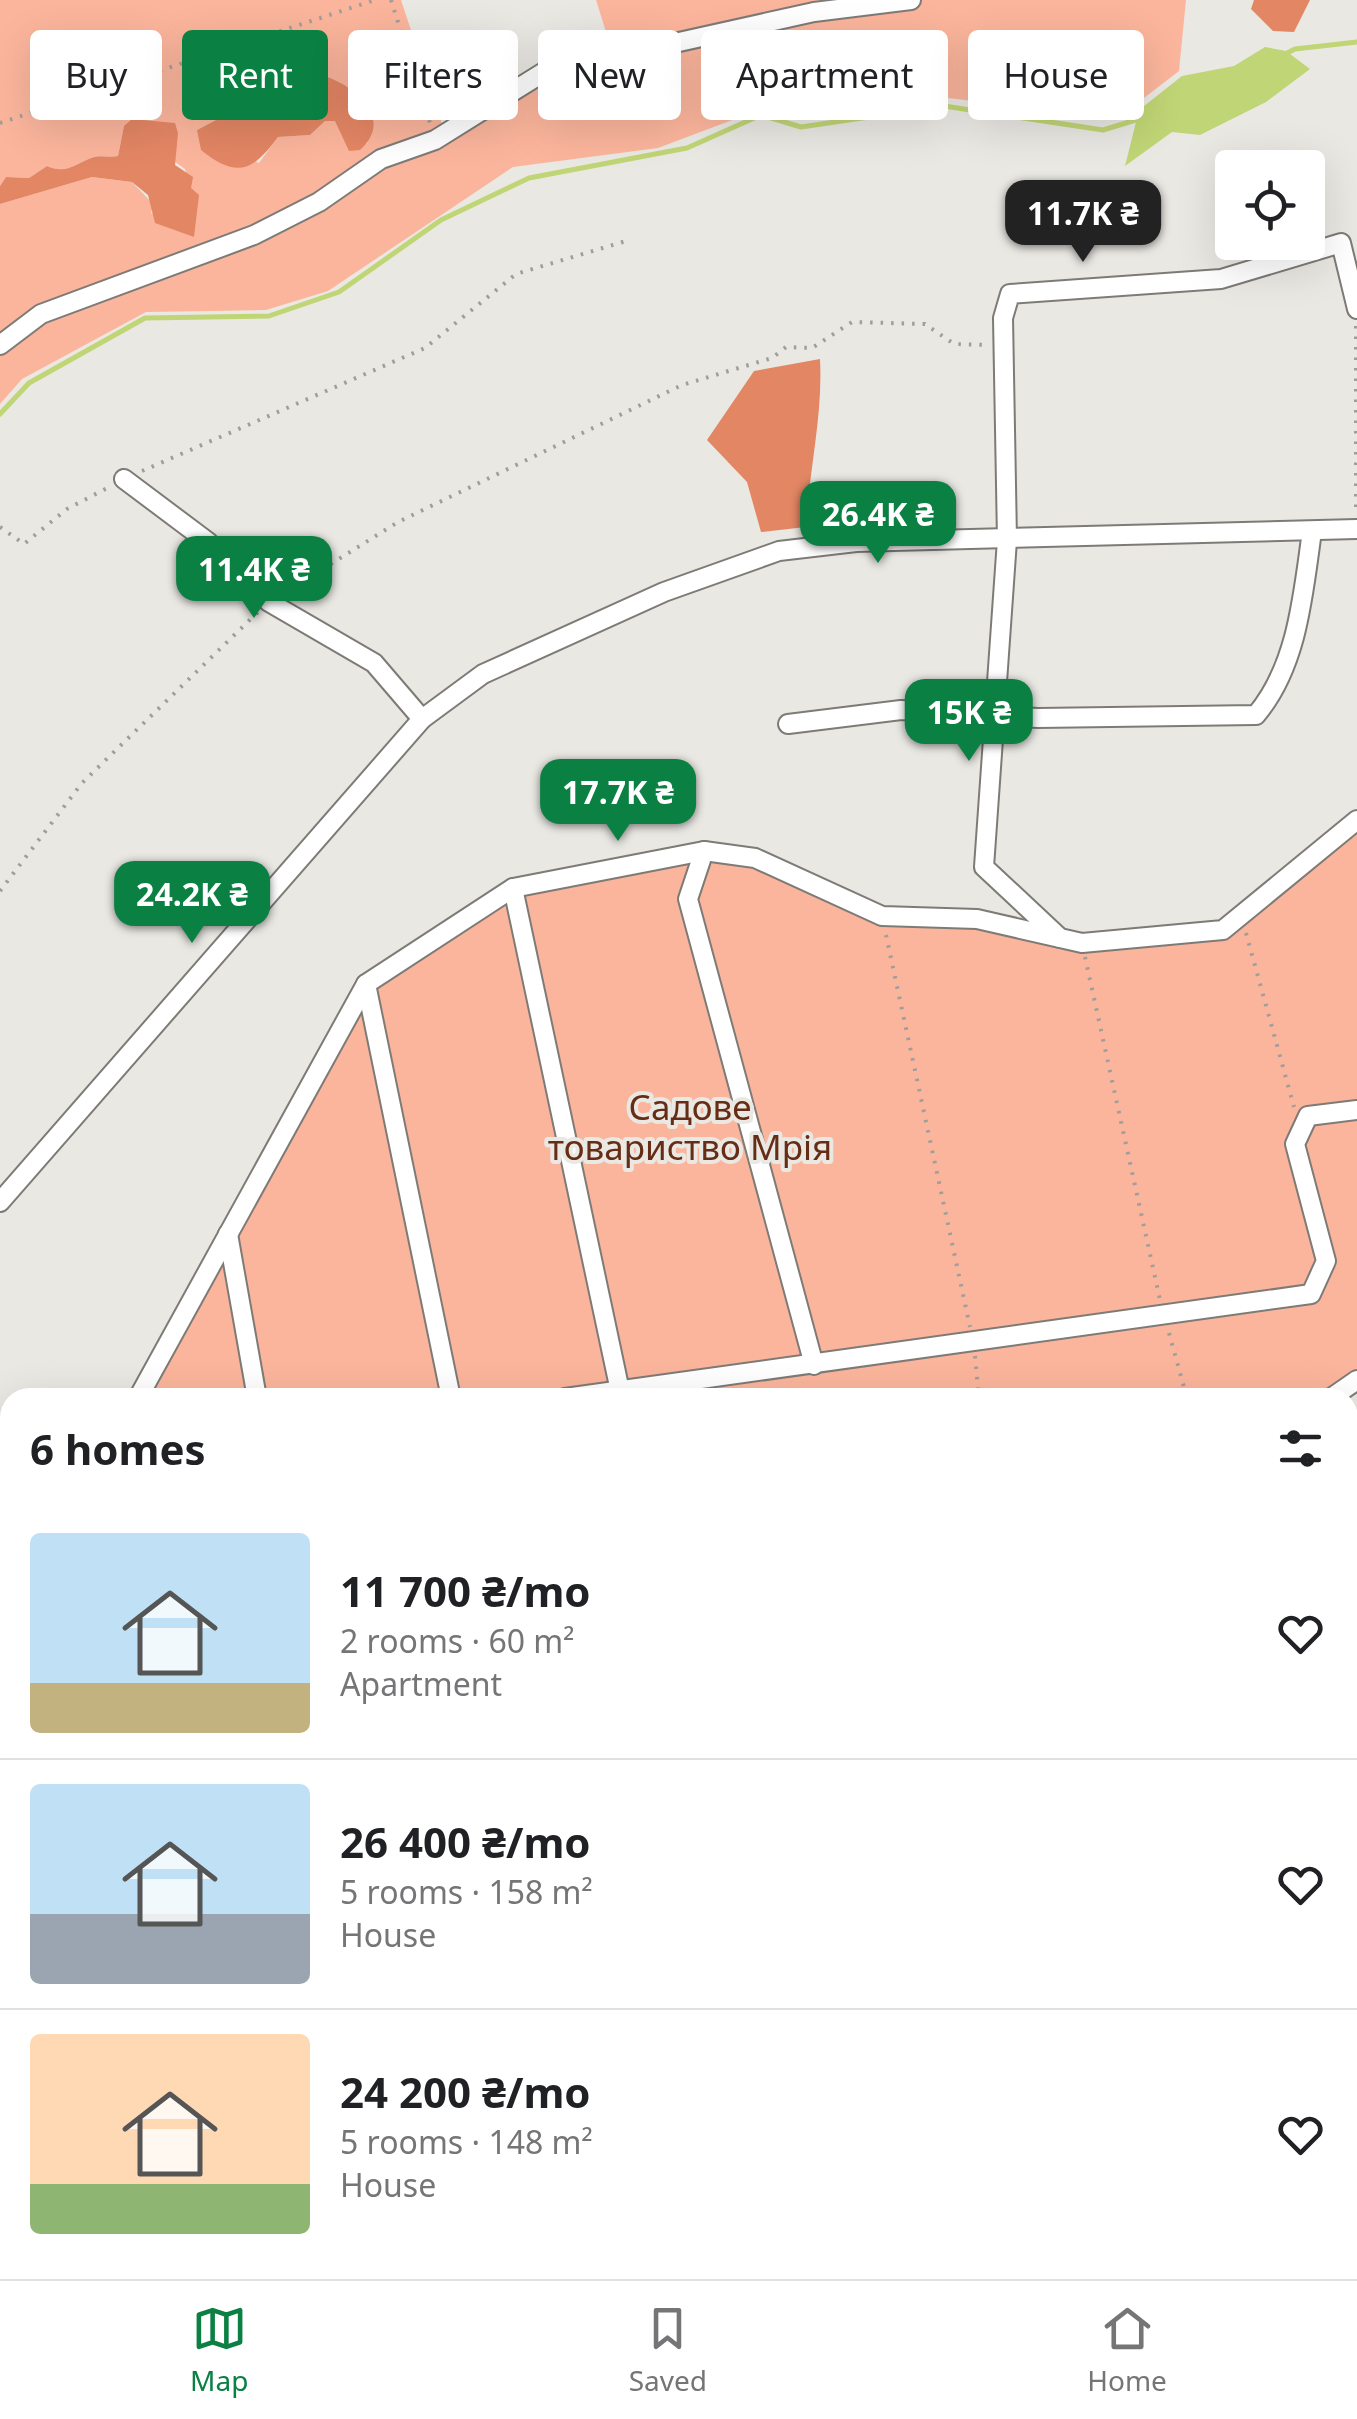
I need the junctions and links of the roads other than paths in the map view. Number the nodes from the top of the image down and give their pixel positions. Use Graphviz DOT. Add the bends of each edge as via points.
graph roads {
  1 [pos="911,0"];
  2 [pos="1356,308"];
  3 [pos="0,345"];
  4 [pos="124,479"];
  5 [pos="1357,529"];
  6 [pos="1312,531"];
  7 [pos="1007,540"];
  8 [pos="996,715"];
  9 [pos="422,719"];
  10 [pos="788,724"];
  11 [pos="1357,820"];
  12 [pos="704,851"];
  13 [pos="513,888"];
  14 [pos="1060,938"];
  15 [pos="366,984"];
  16 [pos="1357,1110"];
  17 [pos="1,1200"];
  18 [pos="228,1234"];
  19 [pos="814,1365"];
  20 [pos="143,1388"];
  21 [pos="255,1388"];
  22 [pos="449,1388"];
  23 [pos="619,1388"];
  24 [pos="642,1388"];
  1 -- 3 [label="street" via="814,12 544,72 435,140 381,159 319,202 254,235 41,314"];
  2 -- 7 [label="street" via="1342,243 1221,279 1010,294 1003,318"];
  4 -- 9 [label="street" via="208,542 269,602 374,663"];
  5 -- 6 [label="street"];
  6 -- 7 [label="street"];
  6 -- 8 [label="street" via="1302,607 1278,689 1256,714"];
  7 -- 8 [label="street"];
  7 -- 9 [label="street" via="779,550 664,592 482,674"];
  8 -- 10 [label="street" via="900,710"];
  8 -- 14 [label="street" via="984,867"];
  9 -- 17 [label="street"];
  11 -- 14 [label="street" via="1224,930 1082,943"];
  12 -- 13 [label="street"];
  12 -- 14 [label="street" via="756,858 882,916 976,919"];
  12 -- 19 [label="street" via="688,899"];
  13 -- 15 [label="street"];
  13 -- 23 [label="street"];
  15 -- 18 [label="street"];
  15 -- 22 [label="street"];
  16 -- 19 [label="street" via="1308,1116 1296,1144 1326,1262 1310,1294"];
  18 -- 20 [label="street"];
  18 -- 21 [label="street"];
  19 -- 24 [label="street"];
}
